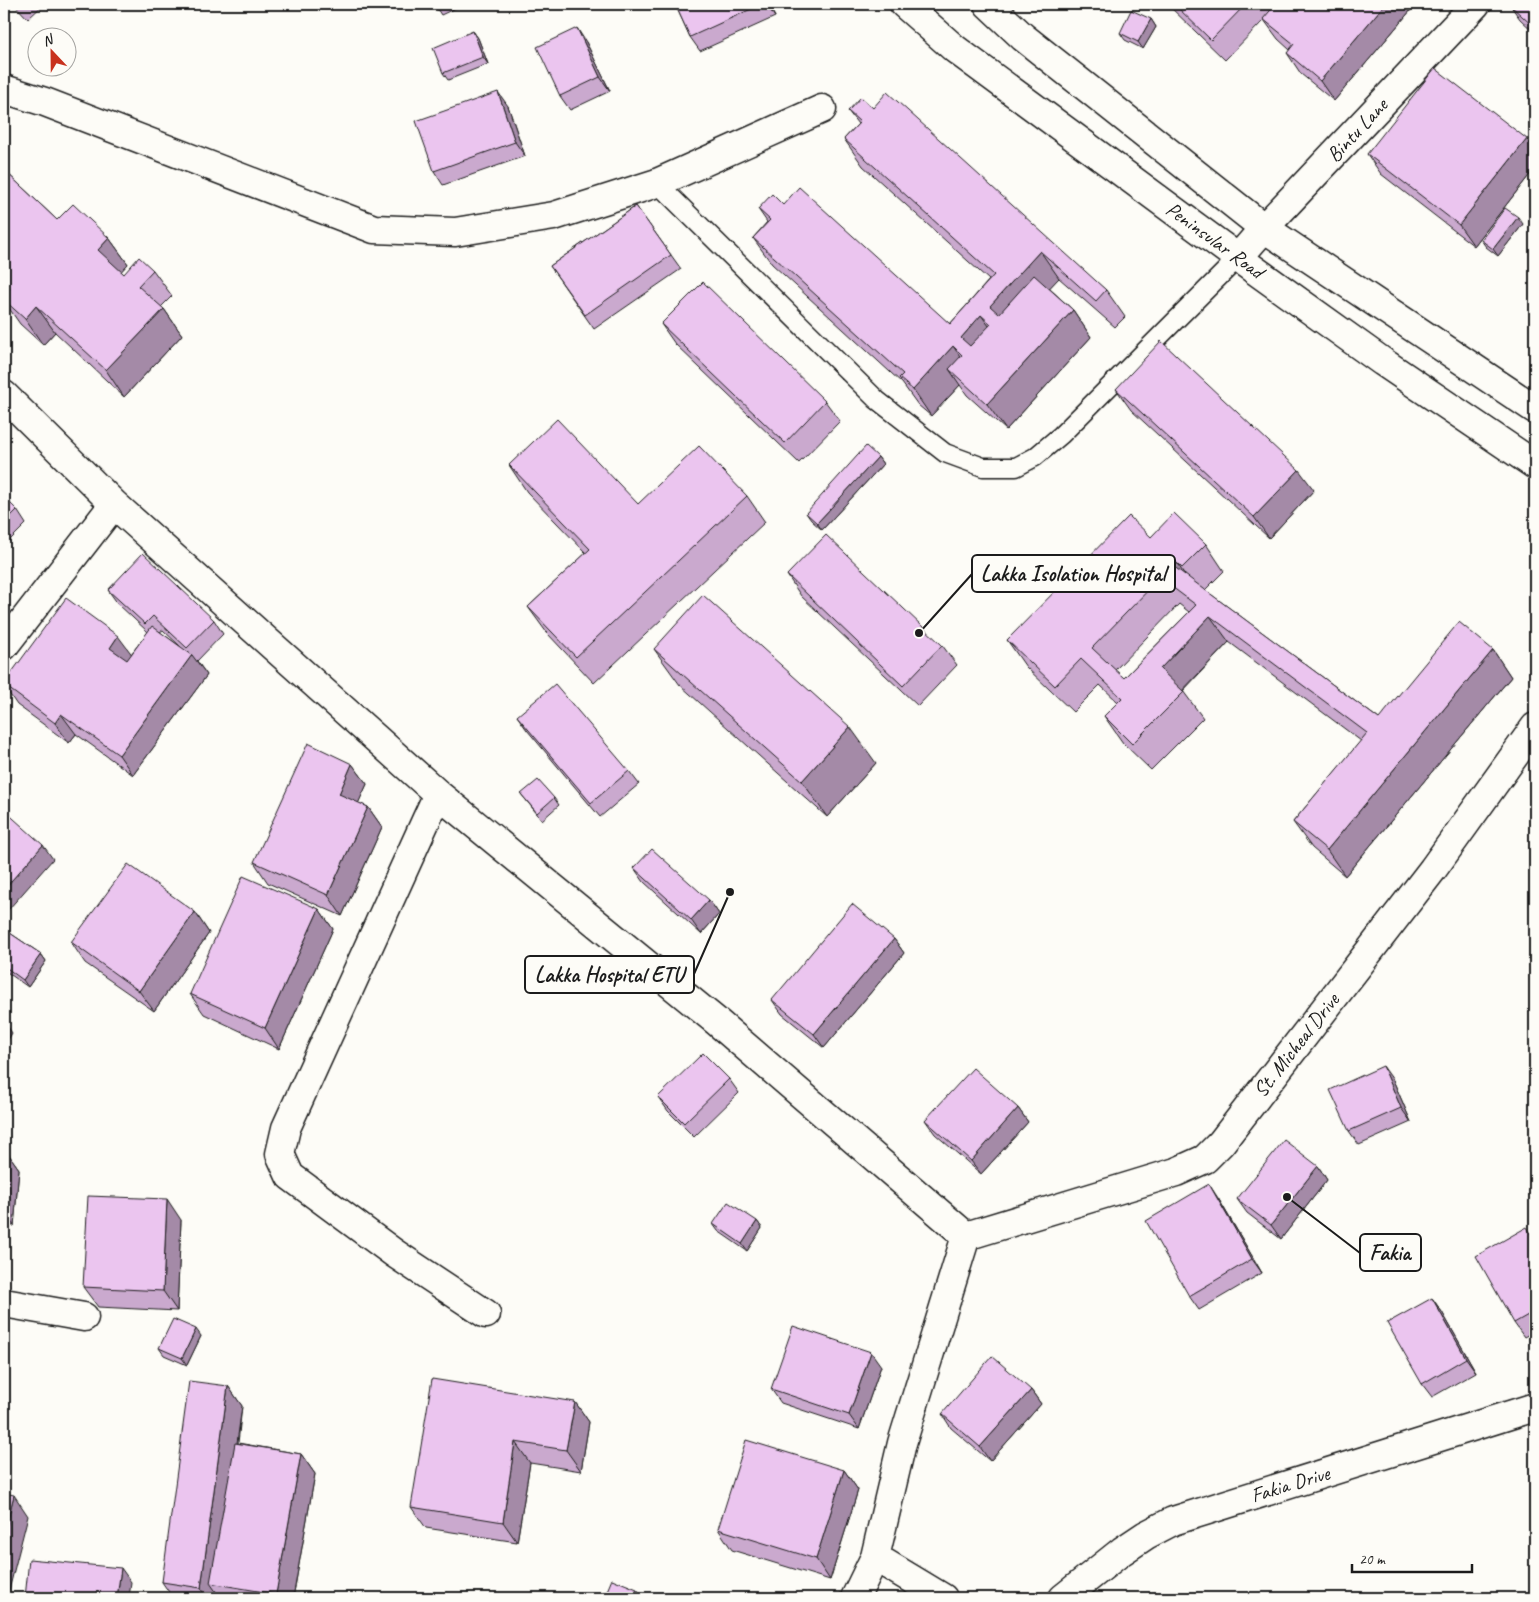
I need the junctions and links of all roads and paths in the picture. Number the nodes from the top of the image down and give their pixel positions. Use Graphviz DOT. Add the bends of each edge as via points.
graph roads {
  1 [pos="904,4"];
  2 [pos="988,4"];
  3 [pos="1476,4"];
  4 [pos="4,89"];
  5 [pos="822,109"];
  6 [pos="657,184"];
  7 [pos="1264,228"];
  8 [pos="1238,258"];
  9 [pos="4,395"];
  10 [pos="1535,409"];
  11 [pos="1535,465"];
  12 [pos="114,504"];
  13 [pos="4,646"];
  14 [pos="1535,728"];
  15 [pos="438,794"];
  16 [pos="966,1236"];
  17 [pos="4,1303"];
  18 [pos="486,1314"];
  19 [pos="84,1317"];
  20 [pos="1535,1407"];
  21 [pos="875,1557"];
  22 [pos="855,1598"];
  23 [pos="943,1598"];
  24 [pos="1063,1598"];
  1 -- 8 [label="street, Peninsular Road" via="955,50"];
  2 -- 7 [label="street, Peninsular Road" via="1023,36"];
  3 -- 7 [label="street, Bintu Lane"];
  4 -- 6 [label="street" via="374,229 455,232 554,216"];
  5 -- 6 [label="street"];
  6 -- 8 [label="lane" via="877,400 945,453 983,467 1016,467 1035,457"];
  7 -- 8 [label="street, Bintu Lane"];
  7 -- 10 [label="street, Peninsular Road"];
  8 -- 11 [label="street, Peninsular Road"];
  9 -- 12 [label="street"];
  12 -- 13 [label="street"];
  12 -- 15 [label="street"];
  14 -- 16 [label="street, St. Micheal Drive" via="1433,870 1221,1143 1205,1159 1176,1172"];
  15 -- 16 [label="street" via="716,1021"];
  15 -- 18 [label="street" via="286,1128 280,1154 290,1176 394,1253"];
  16 -- 21 [label="street" via="902,1443"];
  17 -- 19 [label="street"];
  20 -- 24 [label="street, Fakia Drive" via="1173,1521 1122,1551"];
  21 -- 22 [label="street"];
  21 -- 23 [label="street"];
}
